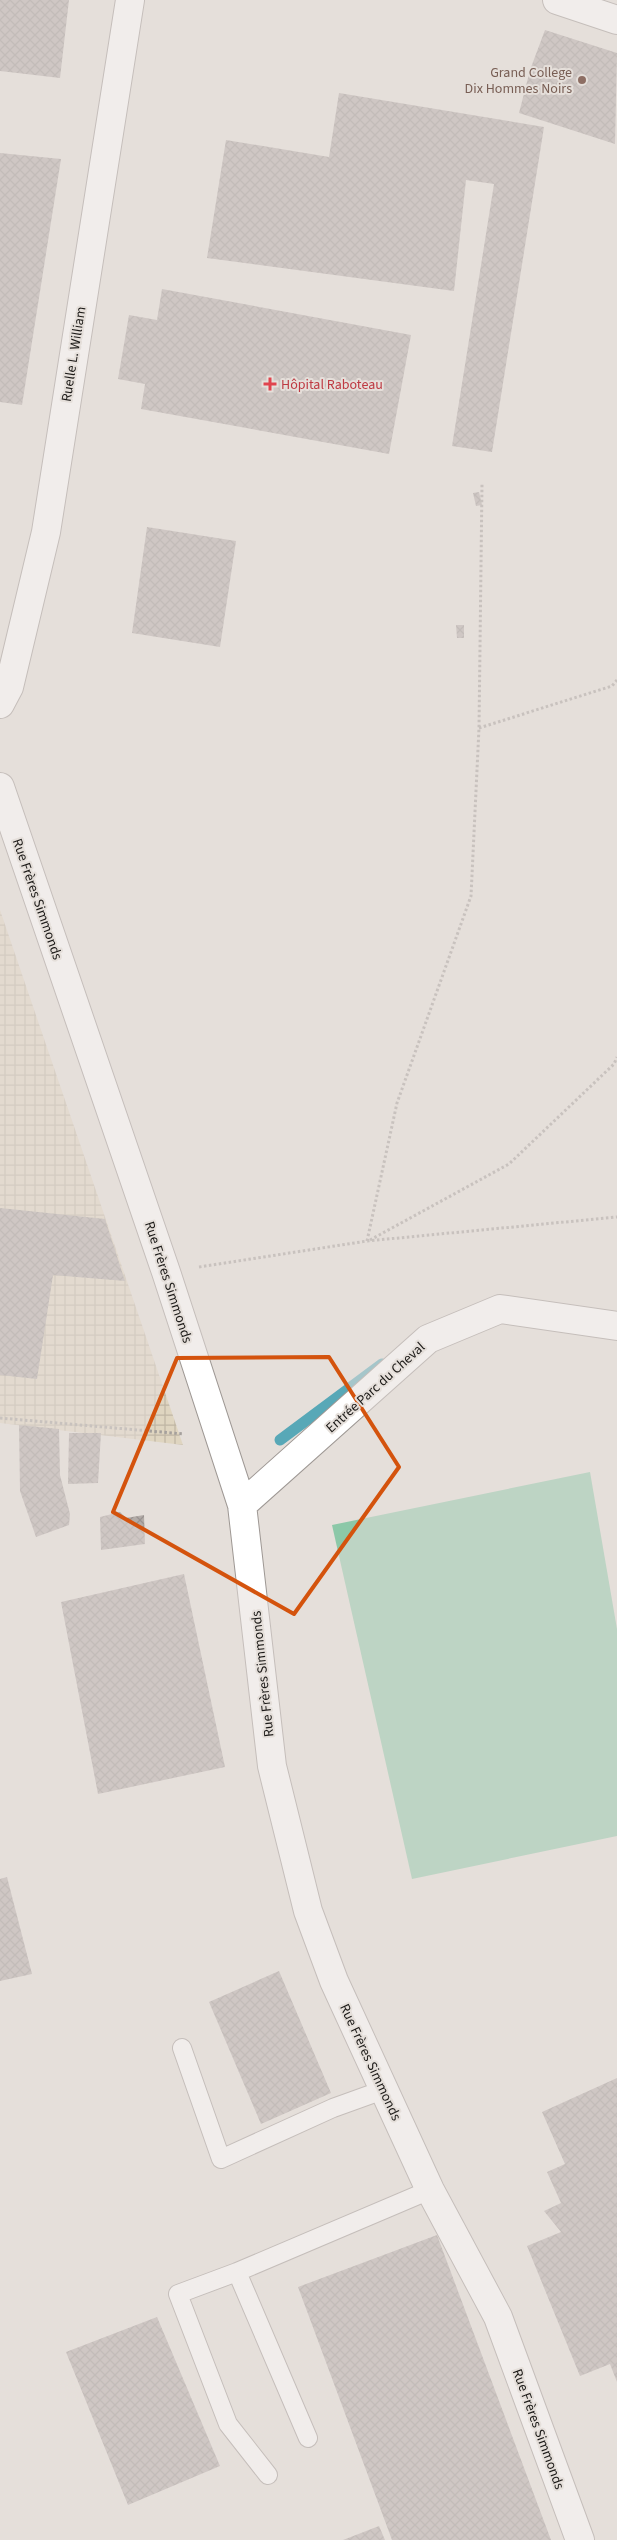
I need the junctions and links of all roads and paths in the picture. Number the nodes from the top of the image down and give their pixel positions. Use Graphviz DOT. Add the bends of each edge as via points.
graph roads {
  1 [pos="130,0"];
  2 [pos="557,0"];
  3 [pos="617,20"];
  4 [pos="482,484"];
  5 [pos="617,680"];
  6 [pos="0,704"];
  7 [pos="479,728"];
  8 [pos="0,787"];
  9 [pos="617,1057"];
  10 [pos="617,1217"];
  11 [pos="367,1241"];
  12 [pos="166,1272"];
  13 [pos="617,1326"];
  14 [pos="0,1418"];
  15 [pos="220,1437"];
  16 [pos="242,1505"];
  17 [pos="182,2048"];
  18 [pos="383,2090"];
  19 [pos="430,2190"];
  20 [pos="237,2272"];
  21 [pos="308,2438"];
  22 [pos="268,2475"];
  23 [pos="580,2540"];
  1 -- 6 [label="street, Ruelle L. William" via="46,532 8,687"];
  2 -- 3 [label="street"];
  4 -- 7 [label="path"];
  5 -- 7 [label="path" via="612,686"];
  7 -- 11 [label="path" via="471,896 397,1103"];
  8 -- 12 [label="street, Rue Frères Simmonds"];
  9 -- 11 [label="path" via="614,1064 509,1164"];
  10 -- 11 [label="path"];
  11 -- 12 [label="path"];
  12 -- 15 [label="street, Rue Frères Simmonds"];
  13 -- 16 [label="street, Entrée Parc du Cheval" via="500,1309 428,1339"];
  14 -- 15 [label="path"];
  15 -- 16 [label="street, Rue Frères Simmonds"];
  16 -- 18 [label="street, Rue Frères Simmonds" via="272,1766 308,1911 334,1981"];
  17 -- 18 [label="lane" via="221,2159 333,2108"];
  18 -- 19 [label="street, Rue Frères Simmonds"];
  19 -- 20 [label="lane"];
  19 -- 23 [label="street, Rue Frères Simmonds" via="498,2317"];
  20 -- 21 [label="lane"];
  20 -- 22 [label="lane" via="178,2294 228,2424"];
}
